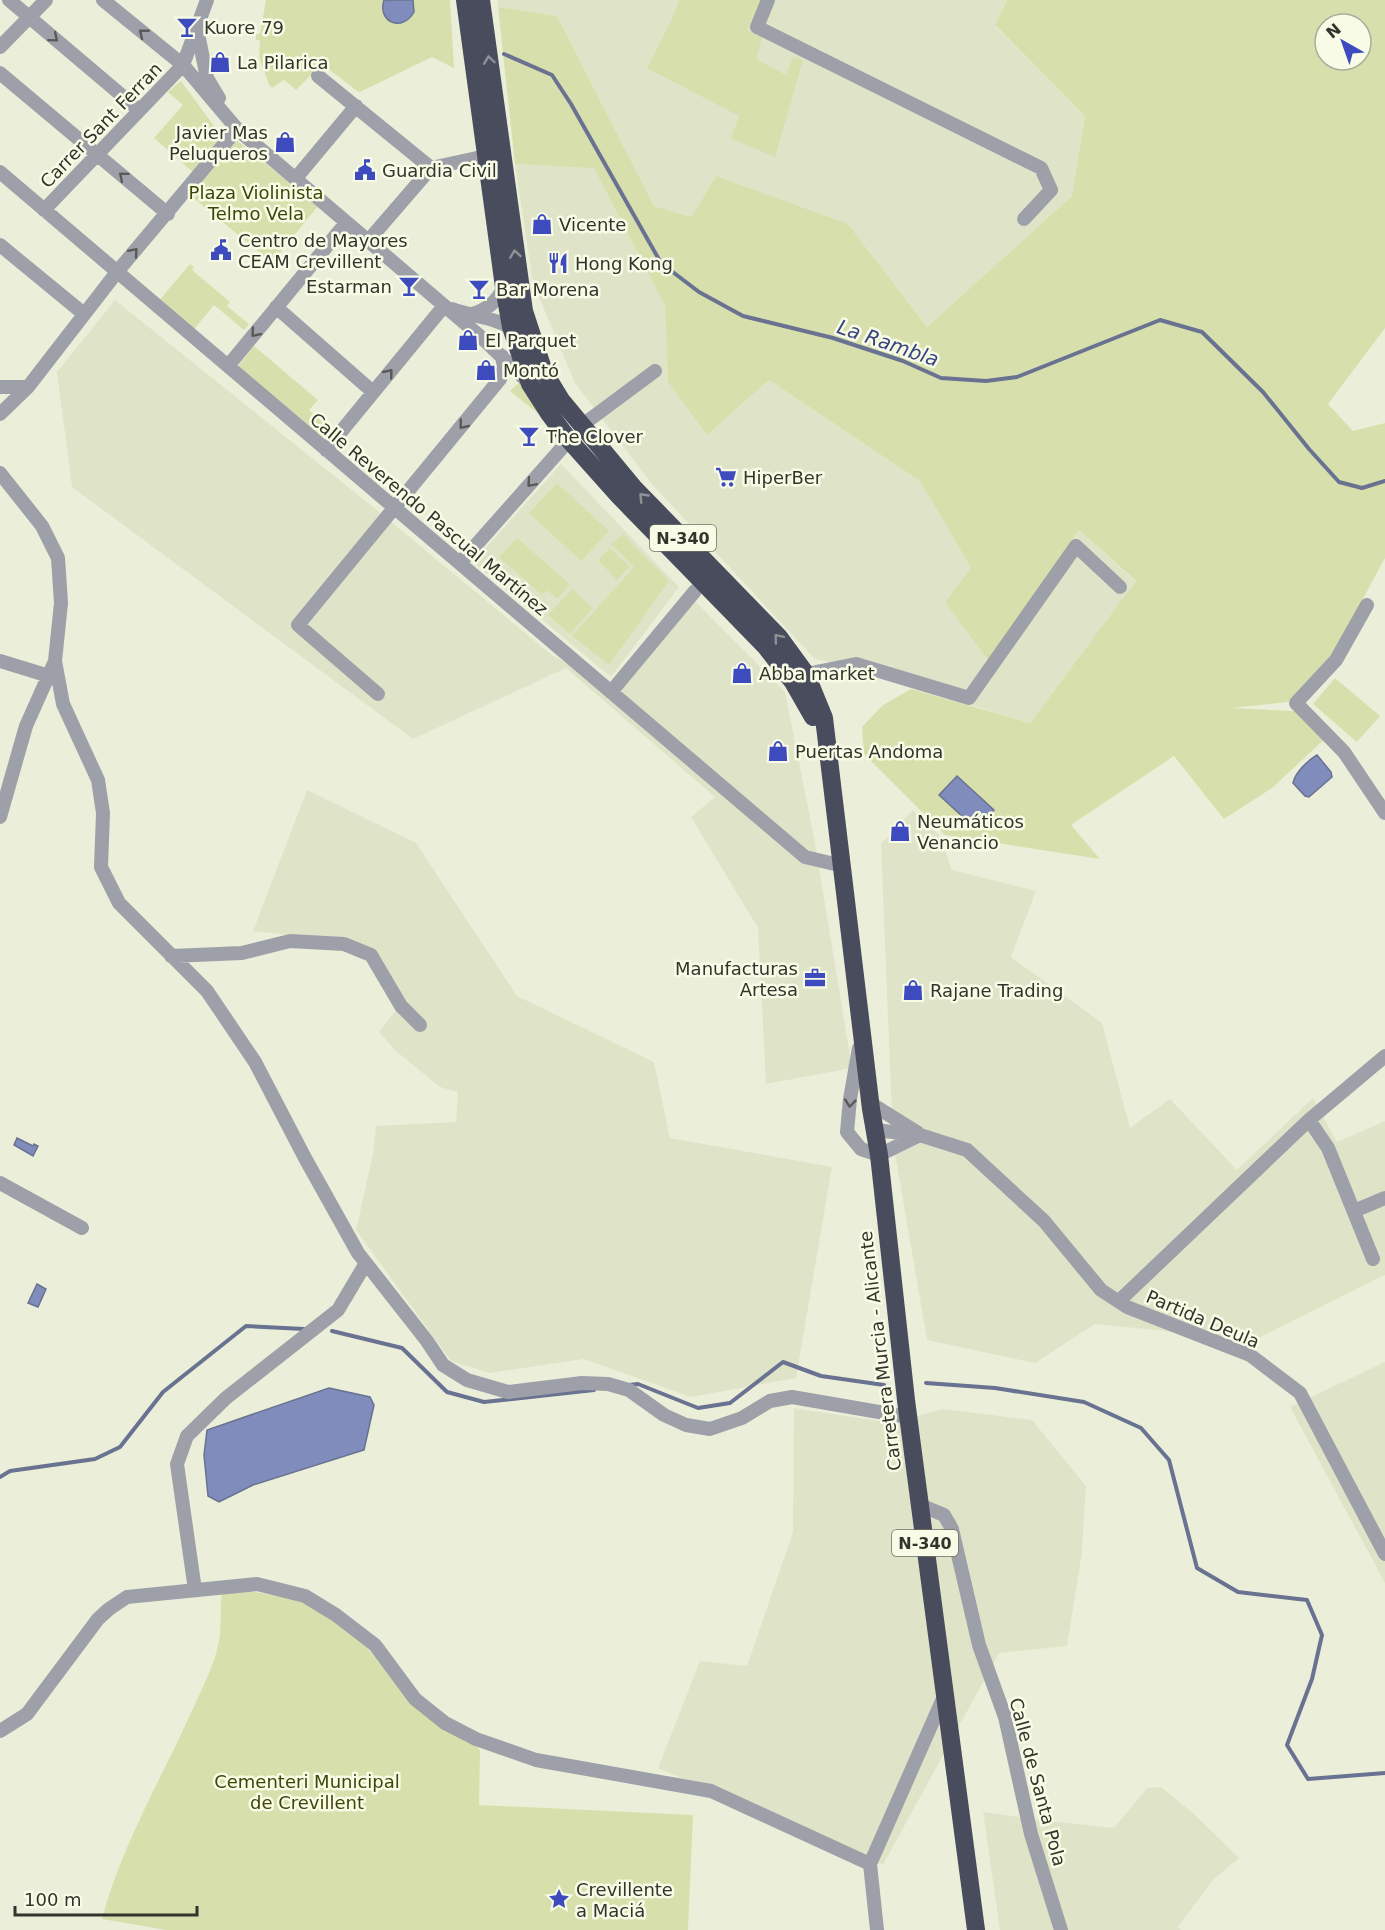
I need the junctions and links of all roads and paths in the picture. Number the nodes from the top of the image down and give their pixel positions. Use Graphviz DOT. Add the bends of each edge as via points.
graph roads {
  1 [pos="9,0"];
  2 [pos="46,0"];
  3 [pos="104,0"];
  4 [pos="207,0"];
  5 [pos="465,0"];
  6 [pos="481,0"];
  7 [pos="768,0"];
  8 [pos="30,18"];
  9 [pos="196,28"];
  10 [pos="0,47"];
  11 [pos="183,65"];
  12 [pos="0,73"];
  13 [pos="318,76"];
  14 [pos="207,78"];
  15 [pos="356,106"];
  16 [pos="139,110"];
  17 [pos="237,129"];
  18 [pos="97,154"];
  19 [pos="486,156"];
  20 [pos="431,168"];
  21 [pos="0,172"];
  22 [pos="296,178"];
  23 [pos="44,210"];
  24 [pos="168,214"];
  25 [pos="1024,219"];
  26 [pos="346,223"];
  27 [pos="368,241"];
  28 [pos="0,245"];
  29 [pos="117,272"];
  30 [pos="504,287"];
  31 [pos="444,306"];
  32 [pos="276,307"];
  33 [pos="524,311"];
  34 [pos="84,314"];
  35 [pos="471,314"];
  36 [pos="511,327"];
  37 [pos="481,337"];
  38 [pos="502,356"];
  39 [pos="228,366"];
  40 [pos="655,371"];
  41 [pos="544,372"];
  42 [pos="530,384"];
  43 [pos="0,387"];
  44 [pos="28,387"];
  45 [pos="373,392"];
  46 [pos="0,394"];
  47 [pos="3,410"];
  48 [pos="575,433"];
  49 [pos="326,450"];
  50 [pos="0,473"];
  51 [pos="395,508"];
  52 [pos="460,564"];
  53 [pos="687,567"];
  54 [pos="1120,587"];
  55 [pos="695,591"];
  56 [pos="717,598"];
  57 [pos="1367,605"];
  58 [pos="0,661"];
  59 [pos="55,661"];
  60 [pos="806,674"];
  61 [pos="49,676"];
  62 [pos="610,692"];
  63 [pos="378,694"];
  64 [pos="828,767"];
  65 [pos="1385,813"];
  66 [pos="0,817"];
  67 [pos="843,866"];
  68 [pos="171,956"];
  69 [pos="420,1025"];
  70 [pos="861,1025"];
  71 [pos="1385,1056"];
  72 [pos="870,1103"];
  73 [pos="1309,1120"];
  74 [pos="875,1130"];
  75 [pos="920,1135"];
  76 [pos="879,1155"];
  77 [pos="0,1183"];
  78 [pos="1385,1198"];
  79 [pos="1354,1211"];
  80 [pos="82,1228"];
  81 [pos="1374,1259"];
  82 [pos="366,1263"];
  83 [pos="1119,1301"];
  84 [pos="908,1417"];
  85 [pos="920,1505"];
  86 [pos="1385,1554"];
  87 [pos="195,1590"];
  88 [pos="945,1694"];
  89 [pos="0,1731"];
  90 [pos="870,1864"];
  91 [pos="877,1930"];
  92 [pos="976,1930"];
  93 [pos="1061,1930"];
  1 -- 8 [label="street"];
  2 -- 8 [label="street"];
  11 -- 3 [label="street, one-way"];
  4 -- 9 [label="street"];
  5 -- 19 [label="highway, N-340"];
  33 -- 6 [label="highway, N-340, one-way"];
  7 -- 25 [label="street" via="757,27 1041,168 1051,190"];
  8 -- 10 [label="street"];
  8 -- 16 [label="street, one-way"];
  9 -- 11 [label="street"];
  9 -- 14 [label="street"];
  11 -- 14 [label="street"];
  11 -- 16 [label="street, Carrer Sant Ferran"];
  11 -- 17 [label="street"];
  12 -- 18 [label="street"];
  13 -- 15 [label="street"];
  14 -- 17 [label="street"];
  15 -- 20 [label="street"];
  15 -- 22 [label="street"];
  16 -- 18 [label="street, Carrer Sant Ferran"];
  17 -- 22 [label="street"];
  17 -- 24 [label="street"];
  18 -- 23 [label="street, Carrer Sant Ferran"];
  24 -- 18 [label="street, one-way"];
  19 -- 20 [label="street"];
  19 -- 30 [label="highway, N-340"];
  20 -- 27 [label="street"];
  21 -- 23 [label="street, Calle Reverendo Pascual Martínez"];
  22 -- 26 [label="street"];
  23 -- 29 [label="street, Calle Reverendo Pascual Martínez"];
  29 -- 24 [label="street, one-way"];
  26 -- 27 [label="street"];
  26 -- 32 [label="street"];
  27 -- 31 [label="street"];
  28 -- 34 [label="street"];
  29 -- 34 [label="street"];
  29 -- 39 [label="street, Calle Reverendo Pascual Martínez"];
  30 -- 35 [label="street" via="493,304"];
  30 -- 36 [label="highway, N-340"];
  31 -- 35 [label="street"];
  31 -- 37 [label="street"];
  45 -- 31 [label="street, one-way"];
  32 -- 39 [label="street, one-way"];
  32 -- 45 [label="street"];
  33 -- 36 [label="street"];
  33 -- 41 [label="highway, N-340"];
  34 -- 44 [label="street"];
  35 -- 36 [label="street"];
  36 -- 37 [label="street" via="503,336"];
  36 -- 41 [label="street"];
  36 -- 42 [label="highway, N-340"];
  37 -- 38 [label="street"];
  38 -- 42 [label="street"];
  38 -- 51 [label="street, one-way" via="504,368 500,379"];
  39 -- 49 [label="street, Calle Reverendo Pascual Martínez"];
  40 -- 48 [label="street"];
  41 -- 48 [label="highway, N-340"];
  42 -- 48 [label="highway, N-340"];
  43 -- 44 [label="street"];
  44 -- 47 [label="street"];
  45 -- 49 [label="street"];
  46 -- 47 [label="street"];
  48 -- 52 [label="street, one-way"];
  48 -- 53 [label="highway, N-340" via="619,496"];
  60 -- 48 [label="highway, N-340, one-way" via="778,637"];
  49 -- 51 [label="street, Calle Reverendo Pascual Martínez"];
  50 -- 59 [label="street" via="42,526 58,558 61,603"];
  51 -- 52 [label="street, Calle Reverendo Pascual Martínez"];
  51 -- 63 [label="street" via="298,625"];
  52 -- 62 [label="street, Calle Reverendo Pascual Martínez"];
  53 -- 55 [label="street"];
  53 -- 56 [label="highway, N-340"];
  54 -- 60 [label="street" via="1076,546 969,698 856,664"];
  55 -- 56 [label="street"];
  55 -- 62 [label="street"];
  56 -- 64 [label="highway, N-340" via="766,647 793,682 816,723"];
  57 -- 65 [label="street" via="1336,660 1296,703 1344,752"];
  58 -- 61 [label="street"];
  59 -- 61 [label="street"];
  59 -- 68 [label="street" via="63,704 98,780 103,813 101,867 119,903"];
  60 -- 64 [label="highway, N-340" via="824,718"];
  61 -- 66 [label="street" via="26,726"];
  62 -- 67 [label="street, Calle Reverendo Pascual Martínez" via="805,857"];
  64 -- 67 [label="highway, Carretera Murcia - Alicante / N-340"];
  67 -- 70 [label="highway, Carretera Murcia - Alicante / N-340"];
  68 -- 69 [label="street" via="242,953 290,941 344,944 371,955 401,1006"];
  68 -- 82 [label="street" via="207,991 255,1062"];
  70 -- 72 [label="highway, Carretera Murcia - Alicante / N-340"];
  70 -- 76 [label="street, one-way" via="848,1132 861,1149"];
  71 -- 73 [label="street, Partida Deula"];
  72 -- 74 [label="highway, Carretera Murcia - Alicante / N-340"];
  72 -- 75 [label="street, Partida Deula"];
  73 -- 79 [label="street" via="1328,1148"];
  73 -- 83 [label="street, Partida Deula"];
  74 -- 75 [label="street, Partida Deula"];
  74 -- 76 [label="highway, Carretera Murcia - Alicante / N-340"];
  75 -- 76 [label="street"];
  75 -- 83 [label="street, Partida Deula" via="967,1150 1044,1221 1101,1290"];
  76 -- 84 [label="highway, Carretera Murcia - Alicante / N-340"];
  77 -- 80 [label="street"];
  78 -- 79 [label="street"];
  79 -- 81 [label="street"];
  82 -- 84 [label="street" via="443,1365 467,1380 508,1392 582,1383 608,1384 629,1390 663,1415 710,1429 742,1418 770,1401 792,1397"];
  82 -- 87 [label="street" via="338,1310 226,1398 187,1436 177,1464"];
  83 -- 86 [label="street, Partida Deula" via="1250,1355 1300,1393"];
  84 -- 85 [label="highway, Carretera Murcia - Alicante / N-340"];
  85 -- 88 [label="highway, Carretera Murcia - Alicante / N-340"];
  85 -- 93 [label="street, Calle de Santa Pola" via="944,1515 952,1529 979,1645 1005,1717 1031,1834"];
  87 -- 89 [label="street" via="127,1597 109,1609 27,1714"];
  87 -- 90 [label="street" via="257,1584 305,1596 375,1645 415,1699 445,1723 476,1739 536,1760 711,1791"];
  88 -- 90 [label="street"];
  88 -- 92 [label="highway, Carretera Murcia - Alicante / N-340"];
  90 -- 91 [label="street"];
}
